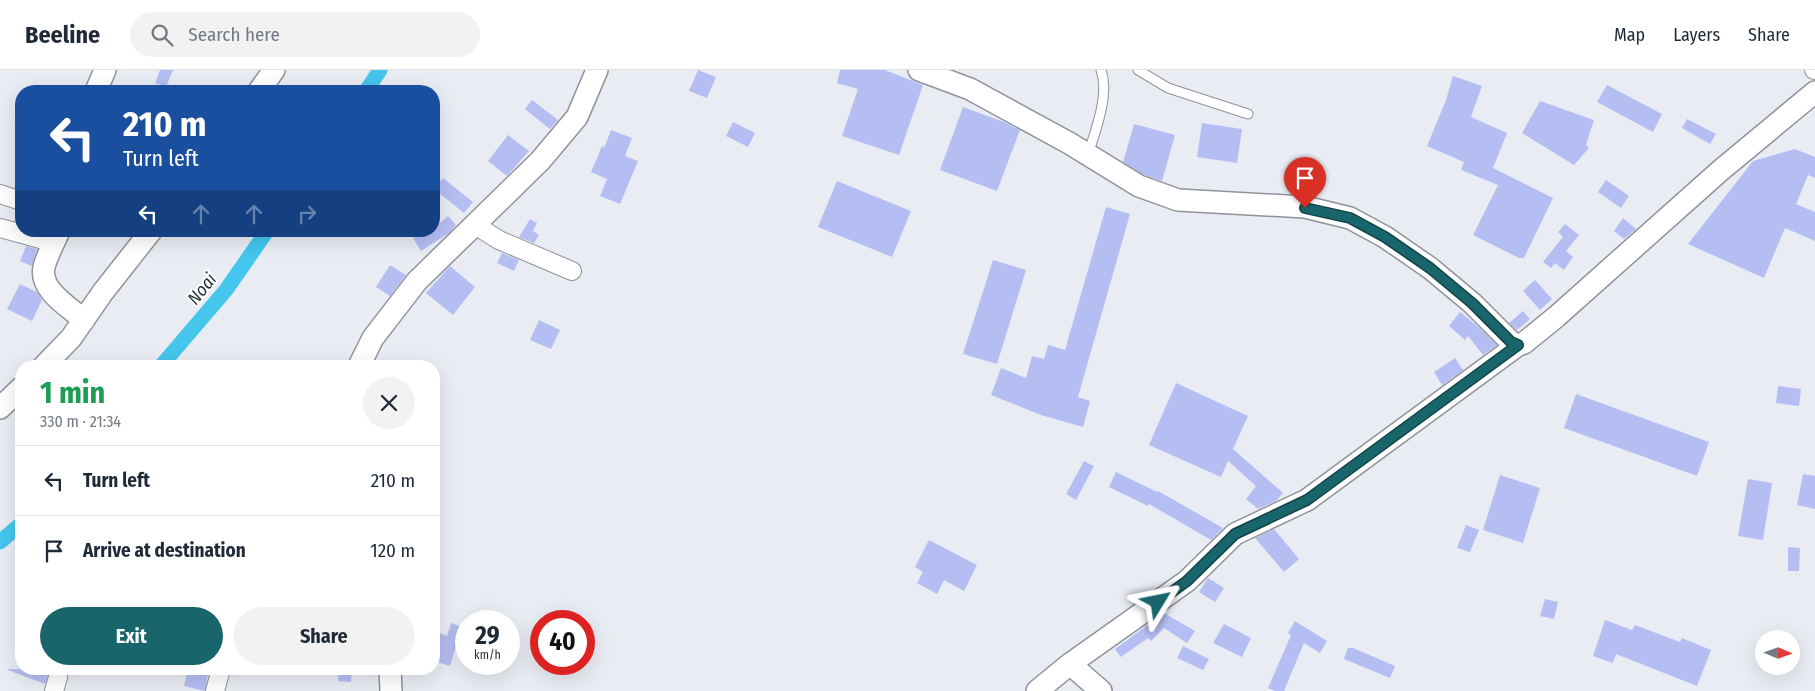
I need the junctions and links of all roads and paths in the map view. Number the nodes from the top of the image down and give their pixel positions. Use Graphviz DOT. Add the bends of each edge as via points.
graph roads {
  1 [pos="105,70"];
  2 [pos="274,70"];
  3 [pos="597,70"];
  4 [pos="919,70"];
  5 [pos="1138,70"];
  6 [pos="1104,71"];
  7 [pos="99,85"];
  8 [pos="263,85"];
  9 [pos="1814,95"];
  10 [pos="1248,114"];
  11 [pos="1088,155"];
  12 [pos="0,194"];
  13 [pos="15,199"];
  14 [pos="475,225"];
  15 [pos="0,228"];
  16 [pos="15,230"];
  17 [pos="57,237"];
  18 [pos="146,237"];
  19 [pos="572,271"];
  20 [pos="84,320"];
  21 [pos="1518,345"];
  22 [pos="50,360"];
  23 [pos="361,360"];
  24 [pos="15,394"];
  25 [pos="0,408"];
  26 [pos="1070,664"];
  27 [pos="219,675"];
  28 [pos="390,675"];
  29 [pos="215,691"];
  30 [pos="391,691"];
  31 [pos="1037,691"];
  32 [pos="1100,691"];
  1 -- 7 [label="street"];
  2 -- 8 [label="street"];
  3 -- 14 [label="street" via="577,118 540,161"];
  4 -- 11 [label="street" via="970,89"];
  5 -- 10 [label="lane" via="1168,88"];
  6 -- 11 [label="lane" via="1101,113"];
  9 -- 21 [label="street" via="1721,170 1556,317"];
  11 -- 21 [label="street" via="1138,186 1178,200 1305,208 1350,218 1430,268"];
  12 -- 13 [label="street"];
  14 -- 19 [label="street" via="499,240"];
  14 -- 23 [label="street" via="418,281 373,338"];
  15 -- 16 [label="street"];
  17 -- 20 [label="street" via="44,268 44,280 50,290"];
  18 -- 20 [label="street"];
  20 -- 22 [label="street"];
  21 -- 26 [label="street" via="1307,500 1235,534 1187,581"];
  24 -- 25 [label="street"];
  26 -- 31 [label="street"];
  26 -- 32 [label="street"];
  27 -- 29 [label="street"];
  28 -- 30 [label="street"];
}
